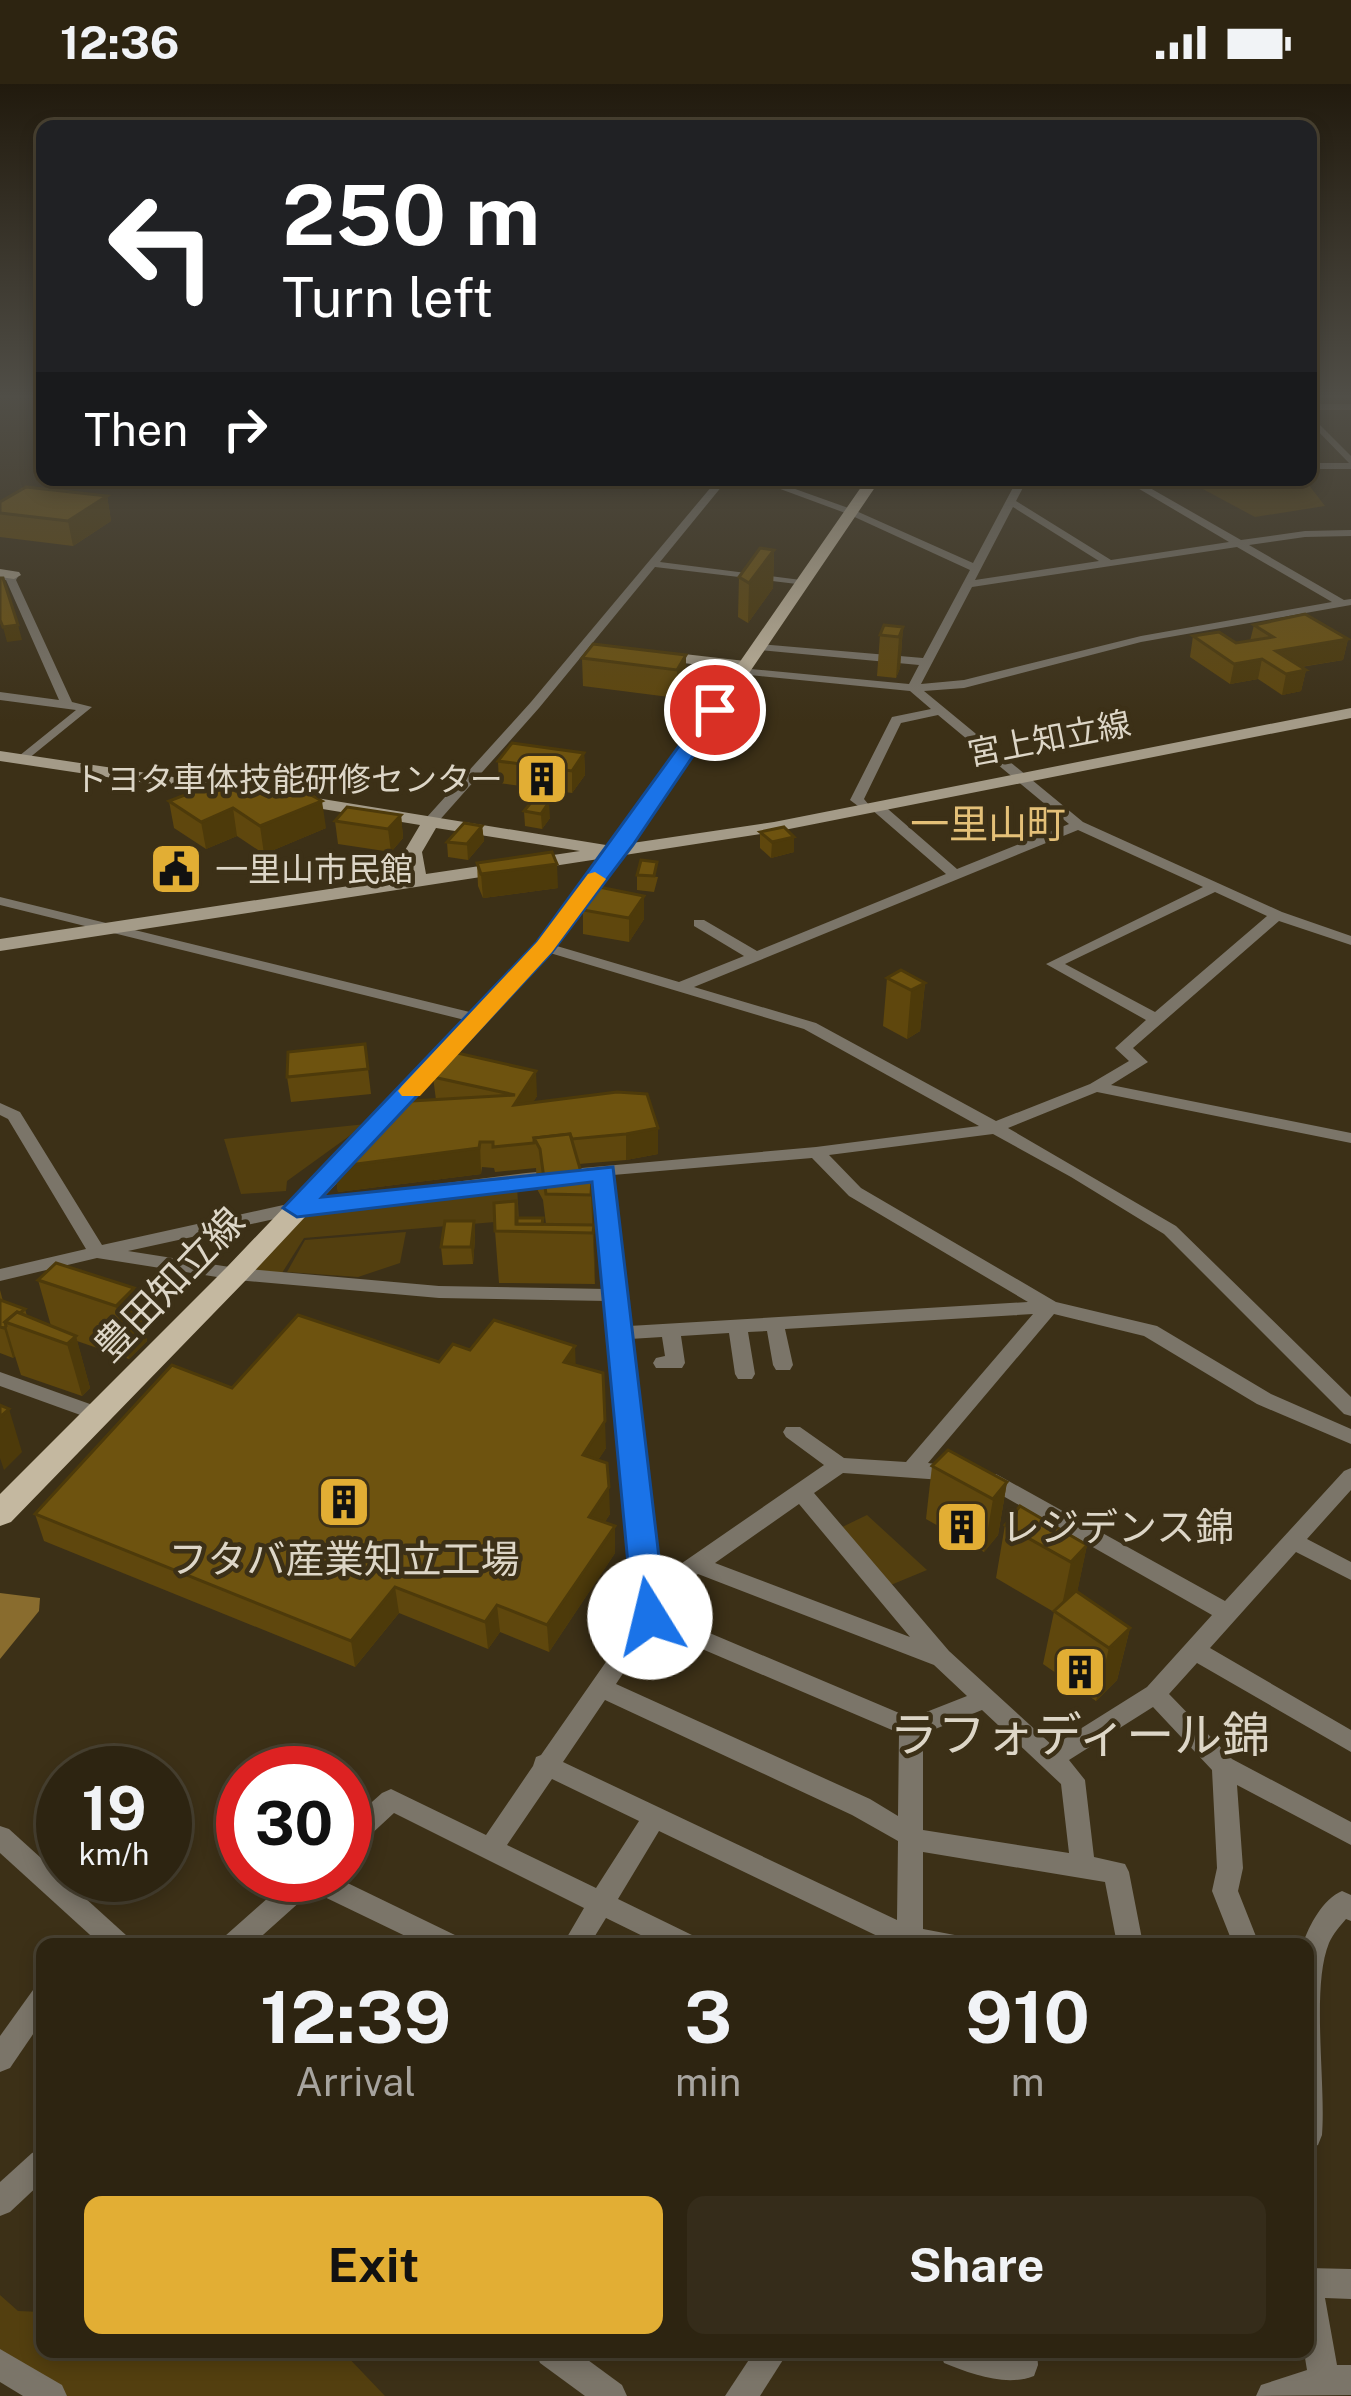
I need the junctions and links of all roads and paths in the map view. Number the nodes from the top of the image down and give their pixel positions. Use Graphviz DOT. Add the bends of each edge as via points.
graph roads {
  1 [pos="701,506"];
  2 [pos="834,506"];
  3 [pos="855,506"];
  4 [pos="1009,506"];
  5 [pos="1017,506"];
  6 [pos="1174,506"];
  7 [pos="851,512"];
  8 [pos="1351,533"];
  9 [pos="1241,545"];
  10 [pos="653,564"];
  11 [pos="742,564"];
  12 [pos="1111,564"];
  13 [pos="975,568"];
  14 [pos="5,575"];
  15 [pos="805,578"];
  16 [pos="967,584"];
  17 [pos="1348,605"];
  18 [pos="584,647"];
  19 [pos="758,647"];
  20 [pos="605,650"];
  21 [pos="646,655"];
  22 [pos="926,662"];
  23 [pos="742,669"];
  24 [pos="914,688"];
  25 [pos="0,696"];
  26 [pos="67,705"];
  27 [pos="940,711"];
  28 [pos="1351,711"];
  29 [pos="0,756"];
  30 [pos="23,759"];
  31 [pos="1019,776"];
  32 [pos="248,793"];
  33 [pos="271,796"];
  34 [pos="869,806"];
  35 [pos="432,820"];
  36 [pos="1078,825"];
  37 [pos="614,854"];
  38 [pos="954,874"];
  39 [pos="418,883"];
  40 [pos="1212,888"];
  41 [pos="0,901"];
  42 [pos="1276,915"];
  43 [pos="699,923"];
  44 [pos="108,928"];
  45 [pos="1351,941"];
  46 [pos="0,945"];
  47 [pos="544,947"];
  48 [pos="757,956"];
  49 [pos="683,986"];
  50 [pos="481,1019"];
  51 [pos="1158,1020"];
  52 [pos="1096,1087"];
  53 [pos="4,1116"];
  54 [pos="992,1130"];
  55 [pos="1351,1138"];
  56 [pos="816,1152"];
  57 [pos="604,1172"];
  58 [pos="297,1208"];
  59 [pos="97,1252"];
  60 [pos="0,1274"];
  61 [pos="236,1274"];
  62 [pos="615,1295"];
  63 [pos="1050,1307"];
  64 [pos="775,1325"];
  65 [pos="738,1327"];
  66 [pos="671,1330"];
  67 [pos="619,1333"];
  68 [pos="663,1363"];
  69 [pos="783,1365"];
  70 [pos="745,1374"];
  71 [pos="0,1379"];
  72 [pos="1351,1408"];
  73 [pos="97,1414"];
  74 [pos="793,1432"];
  75 [pos="1351,1437"];
  76 [pos="839,1465"];
  77 [pos="911,1470"];
  78 [pos="1351,1476"];
  79 [pos="802,1494"];
  80 [pos="0,1514"];
  81 [pos="1292,1540"];
  82 [pos="697,1564"];
  83 [pos="1351,1572"];
  84 [pos="647,1609"];
  85 [pos="1226,1612"];
  86 [pos="1194,1650"];
  87 [pos="941,1658"];
  88 [pos="601,1688"];
  89 [pos="1155,1694"];
  90 [pos="982,1700"];
  91 [pos="911,1728"];
  92 [pos="1351,1742"];
  93 [pos="1051,1760"];
  94 [pos="544,1764"];
  95 [pos="1224,1766"];
  96 [pos="372,1817"];
  97 [pos="654,1818"];
  98 [pos="910,1832"];
  99 [pos="1351,1834"];
  100 [pos="0,1837"];
  101 [pos="490,1849"];
  102 [pos="1083,1866"];
  103 [pos="282,1902"];
  104 [pos="363,1902"];
  105 [pos="601,1903"];
  106 [pos="1351,1909"];
  107 [pos="105,1938"];
  108 [pos="241,1938"];
  109 [pos="436,1938"];
  110 [pos="580,1938"];
  111 [pos="673,1938"];
  112 [pos="904,1938"];
  113 [pos="910,1938"];
  114 [pos="1129,1938"];
  115 [pos="1244,1938"];
  116 [pos="1314,1953"];
  117 [pos="36,2008"];
  118 [pos="0,2059"];
  119 [pos="36,2173"];
  120 [pos="0,2201"];
  121 [pos="1351,2284"];
  122 [pos="1314,2285"];
  123 [pos="1314,2304"];
  124 [pos="559,2358"];
  125 [pos="769,2358"];
  126 [pos="971,2358"];
  127 [pos="1022,2358"];
  128 [pos="0,2364"];
  129 [pos="1338,2380"];
  130 [pos="51,2396"];
  131 [pos="611,2396"];
  132 [pos="741,2396"];
  133 [pos="1272,2396"];
  1 -- 10 [label="street"];
  2 -- 7 [label="street"];
  3 -- 7 [label="main road, 豊田知立線"];
  4 -- 13 [label="street"];
  5 -- 12 [label="street"];
  6 -- 9 [label="street"];
  7 -- 13 [label="street"];
  7 -- 15 [label="main road, 豊田知立線"];
  8 -- 9 [label="street"];
  9 -- 12 [label="street"];
  9 -- 17 [label="street"];
  10 -- 15 [label="street"];
  10 -- 18 [label="street"];
  11 -- 15 [label="street"];
  12 -- 16 [label="street"];
  13 -- 16 [label="street"];
  14 -- 26 [label="street"];
  15 -- 19 [label="main road, 豊田知立線"];
  16 -- 22 [label="street"];
  17 -- 24 [label="street"];
  18 -- 20 [label="street"];
  18 -- 35 [label="street"];
  19 -- 22 [label="street"];
  19 -- 23 [label="main road, 豊田知立線"];
  21 -- 23 [label="street"];
  22 -- 24 [label="street"];
  23 -- 24 [label="street"];
  23 -- 37 [label="main road, 豊田知立線"];
  24 -- 27 [label="street"];
  25 -- 26 [label="street"];
  26 -- 30 [label="street" via="86,707"];
  27 -- 31 [label="street"];
  27 -- 34 [label="street" via="896,720 856,800"];
  28 -- 31 [label="street, 宮上知立線"];
  29 -- 30 [label="street"];
  30 -- 32 [label="street"];
  31 -- 34 [label="street, 宮上知立線"];
  31 -- 36 [label="street"];
  33 -- 35 [label="street"];
  34 -- 37 [label="street, 宮上知立線"];
  34 -- 38 [label="street"];
  35 -- 37 [label="street"];
  35 -- 39 [label="street" via="413,852"];
  36 -- 38 [label="street"];
  36 -- 40 [label="street"];
  37 -- 39 [label="street, 宮上知立線"];
  37 -- 47 [label="main road, 豊田知立線"];
  38 -- 48 [label="street"];
  39 -- 44 [label="street, 宮上知立線"];
  40 -- 42 [label="street"];
  40 -- 51 [label="street" via="1053,964"];
  41 -- 44 [label="street"];
  42 -- 45 [label="street"];
  42 -- 51 [label="street"];
  43 -- 48 [label="street"];
  44 -- 46 [label="street, 宮上知立線"];
  44 -- 50 [label="street"];
  47 -- 49 [label="street"];
  47 -- 50 [label="main road, 豊田知立線"];
  48 -- 49 [label="street"];
  49 -- 54 [label="street" via="810,1026"];
  50 -- 58 [label="main road, 豊田知立線"];
  51 -- 52 [label="street" via="1123,1048 1140,1062"];
  52 -- 54 [label="street"];
  52 -- 55 [label="street"];
  53 -- 59 [label="street"];
  54 -- 56 [label="street"];
  54 -- 72 [label="street" via="1170,1229"];
  56 -- 57 [label="street"];
  56 -- 63 [label="street" via="855,1192"];
  57 -- 58 [label="street"];
  57 -- 62 [label="street"];
  58 -- 59 [label="street"];
  58 -- 61 [label="main road, 豊田知立線"];
  59 -- 60 [label="street"];
  59 -- 61 [label="street"];
  61 -- 62 [label="street" via="439,1292"];
  61 -- 73 [label="main road, 豊田知立線"];
  62 -- 67 [label="street"];
  63 -- 64 [label="street"];
  63 -- 75 [label="street" via="1150,1331 1264,1399"];
  63 -- 77 [label="street"];
  64 -- 65 [label="street"];
  64 -- 69 [label="street"];
  65 -- 66 [label="street"];
  65 -- 70 [label="street"];
  66 -- 67 [label="street"];
  66 -- 68 [label="street" via="675,1363"];
  67 -- 84 [label="street"];
  71 -- 73 [label="street"];
  73 -- 80 [label="main road, 豊田知立線"];
  74 -- 76 [label="street"];
  76 -- 77 [label="street"];
  76 -- 79 [label="street"];
  77 -- 85 [label="street" via="980,1474"];
  78 -- 81 [label="street"];
  79 -- 82 [label="street"];
  79 -- 87 [label="street"];
  81 -- 83 [label="street"];
  81 -- 85 [label="street"];
  82 -- 84 [label="street"];
  82 -- 87 [label="street"];
  84 -- 88 [label="street"];
  84 -- 91 [label="street"];
  85 -- 86 [label="street"];
  86 -- 89 [label="street"];
  86 -- 92 [label="street"];
  87 -- 90 [label="street"];
  88 -- 94 [label="street"];
  88 -- 98 [label="street"];
  89 -- 93 [label="street"];
  89 -- 95 [label="street"];
  90 -- 91 [label="street"];
  90 -- 93 [label="street"];
  91 -- 98 [label="street"];
  93 -- 102 [label="street" via="1073,1780"];
  94 -- 97 [label="street"];
  94 -- 101 [label="street"];
  95 -- 99 [label="street"];
  95 -- 115 [label="street" via="1225,1891"];
  96 -- 101 [label="street" via="391,1800"];
  97 -- 105 [label="street"];
  97 -- 112 [label="street"];
  98 -- 102 [label="street" via="920,1841"];
  98 -- 113 [label="street"];
  100 -- 107 [label="street"];
  101 -- 105 [label="street"];
  102 -- 114 [label="street" via="1115,1871"];
  103 -- 108 [label="street"];
  104 -- 109 [label="street"];
  105 -- 110 [label="street"];
  105 -- 111 [label="street"];
  106 -- 116 [label="street" via="1342,1904"];
  117 -- 118 [label="street"];
  119 -- 120 [label="street"];
  121 -- 122 [label="street"];
  123 -- 129 [label="street"];
  124 -- 131 [label="street"];
  125 -- 132 [label="street"];
  126 -- 127 [label="street" via="1023,2366"];
  128 -- 130 [label="street"];
  129 -- 133 [label="street"];
}
